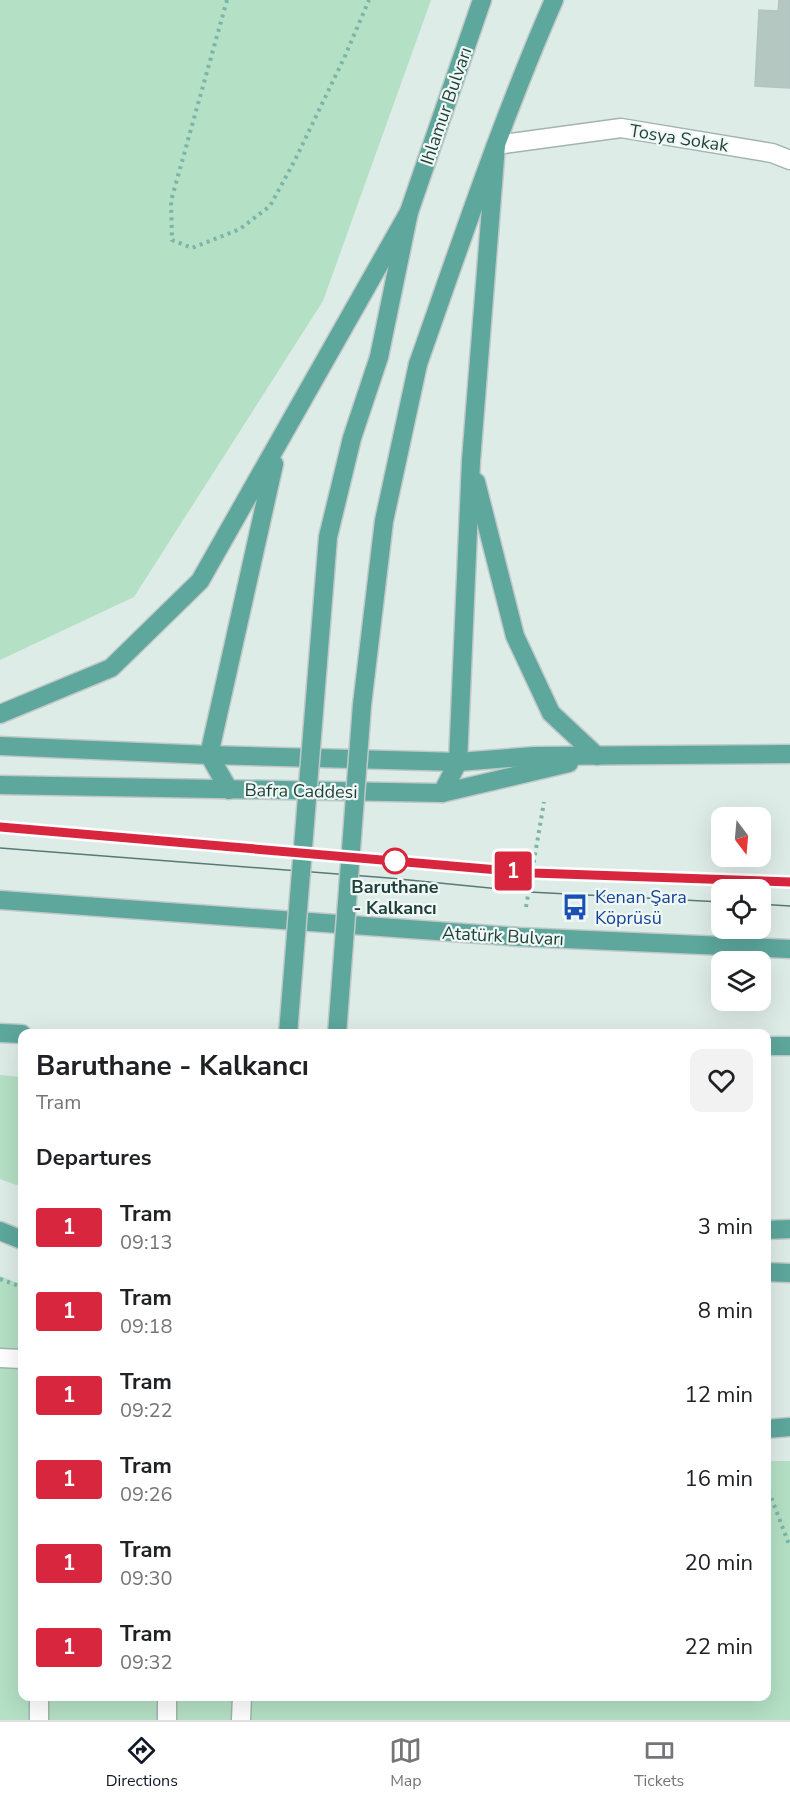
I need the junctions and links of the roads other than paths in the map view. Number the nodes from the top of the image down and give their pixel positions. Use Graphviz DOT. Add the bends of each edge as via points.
graph roads {
  1 [pos="482,0"];
  2 [pos="554,0"];
  3 [pos="496,145"];
  4 [pos="790,160"];
  5 [pos="410,212"];
  6 [pos="278,445"];
  7 [pos="471,461"];
  8 [pos="0,714"];
  9 [pos="0,746"];
  10 [pos="790,754"];
  11 [pos="209,755"];
  12 [pos="597,756"];
  13 [pos="458,762"];
  14 [pos="0,785"];
  15 [pos="229,790"];
  16 [pos="442,793"];
  17 [pos="0,900"];
  18 [pos="790,950"];
  19 [pos="288,1029"];
  20 [pos="337,1029"];
  21 [pos="0,1032"];
  22 [pos="18,1034"];
  23 [pos="771,1046"];
  24 [pos="790,1046"];
  25 [pos="790,1229"];
  26 [pos="771,1230"];
  27 [pos="0,1231"];
  28 [pos="18,1238"];
  29 [pos="771,1272"];
  30 [pos="790,1273"];
  31 [pos="0,1358"];
  32 [pos="18,1359"];
  33 [pos="790,1427"];
  34 [pos="771,1429"];
  35 [pos="39,1701"];
  36 [pos="167,1701"];
  37 [pos="242,1701"];
  38 [pos="39,1720"];
  39 [pos="167,1720"];
  40 [pos="242,1720"];
  1 -- 5 [label="main road, Ihlamur Bulvarı"];
  2 -- 3 [label="main road"];
  3 -- 4 [label="street, Tosya Sokak" via="621,128 772,153"];
  3 -- 7 [label="main road"];
  3 -- 20 [label="main road, bridge" via="418,364 384,521 364,682"];
  5 -- 6 [label="main road"];
  5 -- 19 [label="main road, bridge" via="379,357 352,438 328,537"];
  6 -- 8 [label="main road" via="200,582 111,668"];
  6 -- 11 [label="main road"];
  7 -- 12 [label="main road" via="515,636 551,713"];
  7 -- 13 [label="main road"];
  9 -- 11 [label="main road, Bafra Caddesi"];
  10 -- 12 [label="main road, Bafra Caddesi"];
  11 -- 13 [label="main road, Bafra Caddesi"];
  11 -- 15 [label="main road"];
  12 -- 13 [label="main road, Bafra Caddesi"];
  12 -- 16 [label="main road, Bafra Caddesi"];
  13 -- 16 [label="main road"];
  14 -- 15 [label="main road, Bafra Caddesi"];
  15 -- 16 [label="main road, Bafra Caddesi"];
  17 -- 18 [label="main road, Atatürk Bulvarı" via="520,938"];
  21 -- 22 [label="main road"];
  23 -- 24 [label="main road"];
  25 -- 26 [label="main road"];
  27 -- 28 [label="main road"];
  29 -- 30 [label="main road"];
  31 -- 32 [label="street"];
  33 -- 34 [label="main road"];
  35 -- 38 [label="street"];
  36 -- 39 [label="street"];
  37 -- 40 [label="street"];
}
